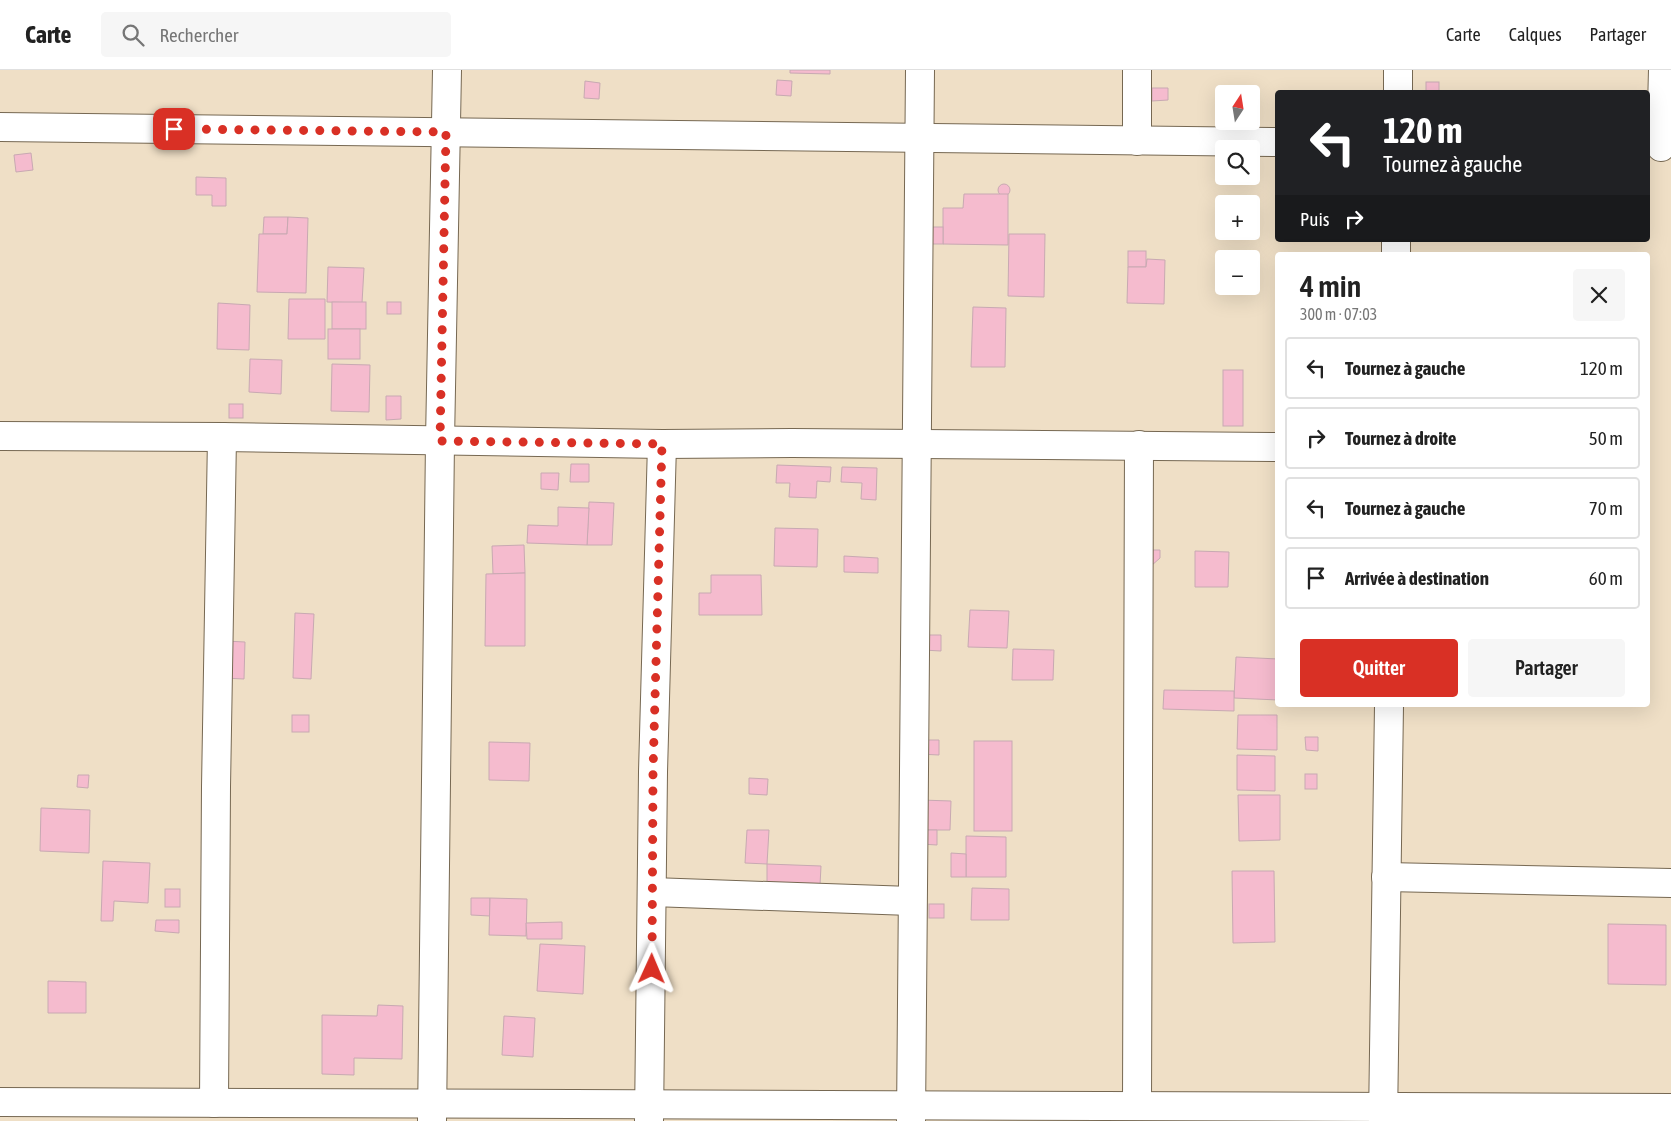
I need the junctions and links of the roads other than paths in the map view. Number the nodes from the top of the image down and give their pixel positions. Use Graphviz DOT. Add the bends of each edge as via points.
graph roads {
  1 [pos="447,70"];
  2 [pos="920,70"];
  3 [pos="1138,70"];
  4 [pos="1398,70"];
  5 [pos="1663,70"];
  6 [pos="1398,90"];
  7 [pos="0,127"];
  8 [pos="446,132"];
  9 [pos="919,138"];
  10 [pos="1137,140"];
  11 [pos="1275,142"];
  12 [pos="1660,147"];
  13 [pos="0,436"];
  14 [pos="222,437"];
  15 [pos="440,441"];
  16 [pos="662,444"];
  17 [pos="918,445"];
  18 [pos="1139,446"];
  19 [pos="1275,447"];
  20 [pos="1389,707"];
  21 [pos="1386,877"];
  22 [pos="1671,883"];
  23 [pos="652,892"];
  24 [pos="911,901"];
  25 [pos="0,1102"];
  26 [pos="214,1103"];
  27 [pos="1137,1106"];
  28 [pos="1671,1108"];
  29 [pos="432,1112"];
  30 [pos="650,1113"];
  31 [pos="911,1113"];
  32 [pos="1383,1114"];
  1 -- 8 [label="street"];
  2 -- 9 [label="street"];
  3 -- 10 [label="street"];
  4 -- 6 [label="street"];
  5 -- 12 [label="street"];
  7 -- 8 [label="street"];
  8 -- 9 [label="street"];
  8 -- 15 [label="street"];
  9 -- 10 [label="street"];
  9 -- 17 [label="street"];
  10 -- 11 [label="street"];
  13 -- 14 [label="street"];
  14 -- 15 [label="street"];
  14 -- 26 [label="street"];
  15 -- 16 [label="street"];
  15 -- 29 [label="street"];
  16 -- 17 [label="street"];
  16 -- 23 [label="street"];
  17 -- 18 [label="street"];
  17 -- 24 [label="street"];
  18 -- 19 [label="street"];
  18 -- 27 [label="street"];
  20 -- 21 [label="street"];
  21 -- 22 [label="street"];
  21 -- 32 [label="street"];
  23 -- 24 [label="street"];
  23 -- 30 [label="street"];
  24 -- 31 [label="street"];
  25 -- 26 [label="street"];
  26 -- 29 [label="street"];
  27 -- 31 [label="street"];
  27 -- 32 [label="street"];
  28 -- 32 [label="street"];
  29 -- 30 [label="street"];
  30 -- 31 [label="street"];
}
